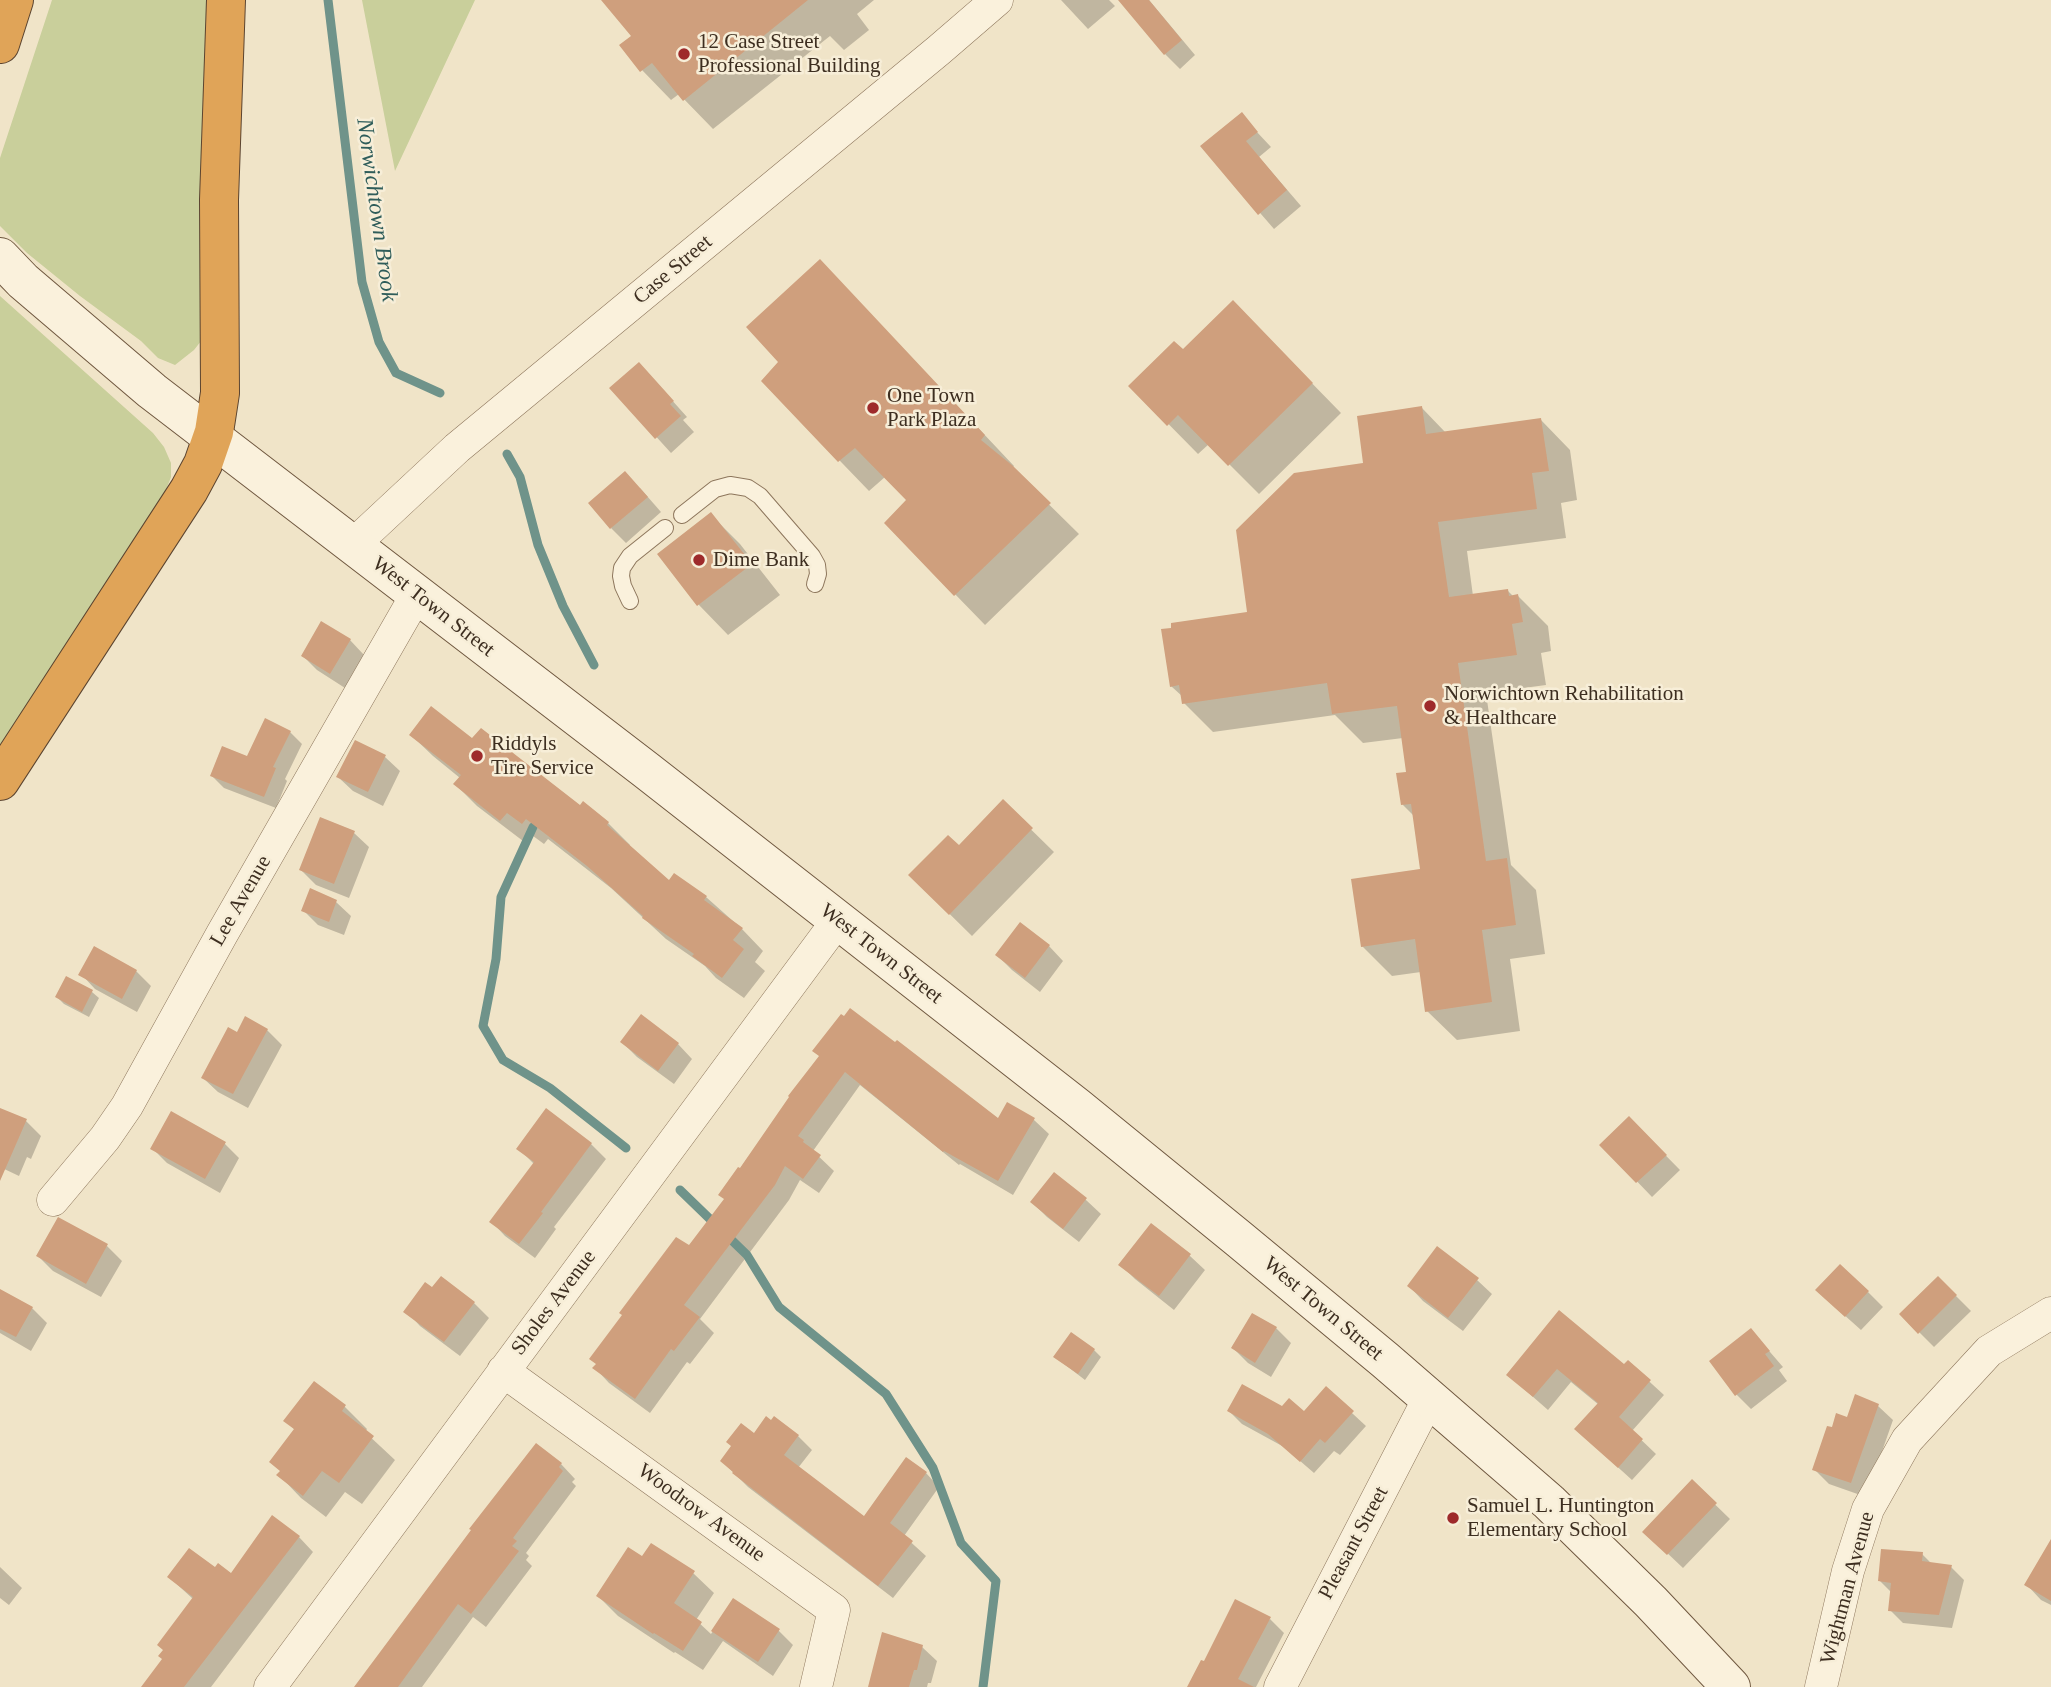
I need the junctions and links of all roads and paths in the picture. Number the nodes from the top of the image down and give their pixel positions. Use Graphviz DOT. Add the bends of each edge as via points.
graph roads {
  1 [pos="15,0"];
  2 [pos="226,0"];
  3 [pos="997,0"];
  4 [pos="0,44"];
  5 [pos="0,257"];
  6 [pos="212,437"];
  7 [pos="682,515"];
  8 [pos="665,528"];
  9 [pos="353,545"];
  10 [pos="815,584"];
  11 [pos="417,594"];
  12 [pos="630,601"];
  13 [pos="0,781"];
  14 [pos="838,920"];
  15 [pos="53,1200"];
  16 [pos="2051,1313"];
  17 [pos="503,1371"];
  18 [pos="1429,1398"];
  19 [pos="270,1687"];
  20 [pos="816,1687"];
  21 [pos="1280,1687"];
  22 [pos="1731,1687"];
  23 [pos="1821,1687"];
  1 -- 4 [label="highway"];
  2 -- 6 [label="highway" via="220,154 220,393"];
  3 -- 9 [label="street, Case Street" via="457,448"];
  5 -- 6 [label="main road, West Town Street" via="152,391"];
  6 -- 9 [label="main road, West Town Street"];
  6 -- 13 [label="highway" via="188,490"];
  7 -- 10 [label="lane" via="715,489 730,485 748,488 812,556 818,574"];
  8 -- 12 [label="lane" via="622,568"];
  9 -- 11 [label="main road, West Town Street"];
  11 -- 14 [label="main road, West Town Street"];
  11 -- 15 [label="street, Lee Avenue" via="127,1106"];
  14 -- 17 [label="street, Sholes Avenue"];
  14 -- 18 [label="main road, West Town Street" via="1188,1197"];
  16 -- 23 [label="street, Wightman Avenue" via="1989,1351 1907,1440 1868,1509 1848,1571"];
  17 -- 19 [label="street, Sholes Avenue"];
  17 -- 20 [label="street, Woodrow Avenue" via="834,1610"];
  18 -- 21 [label="street, Pleasant Street"];
  18 -- 22 [label="main road, West Town Street" via="1549,1502"];
}
